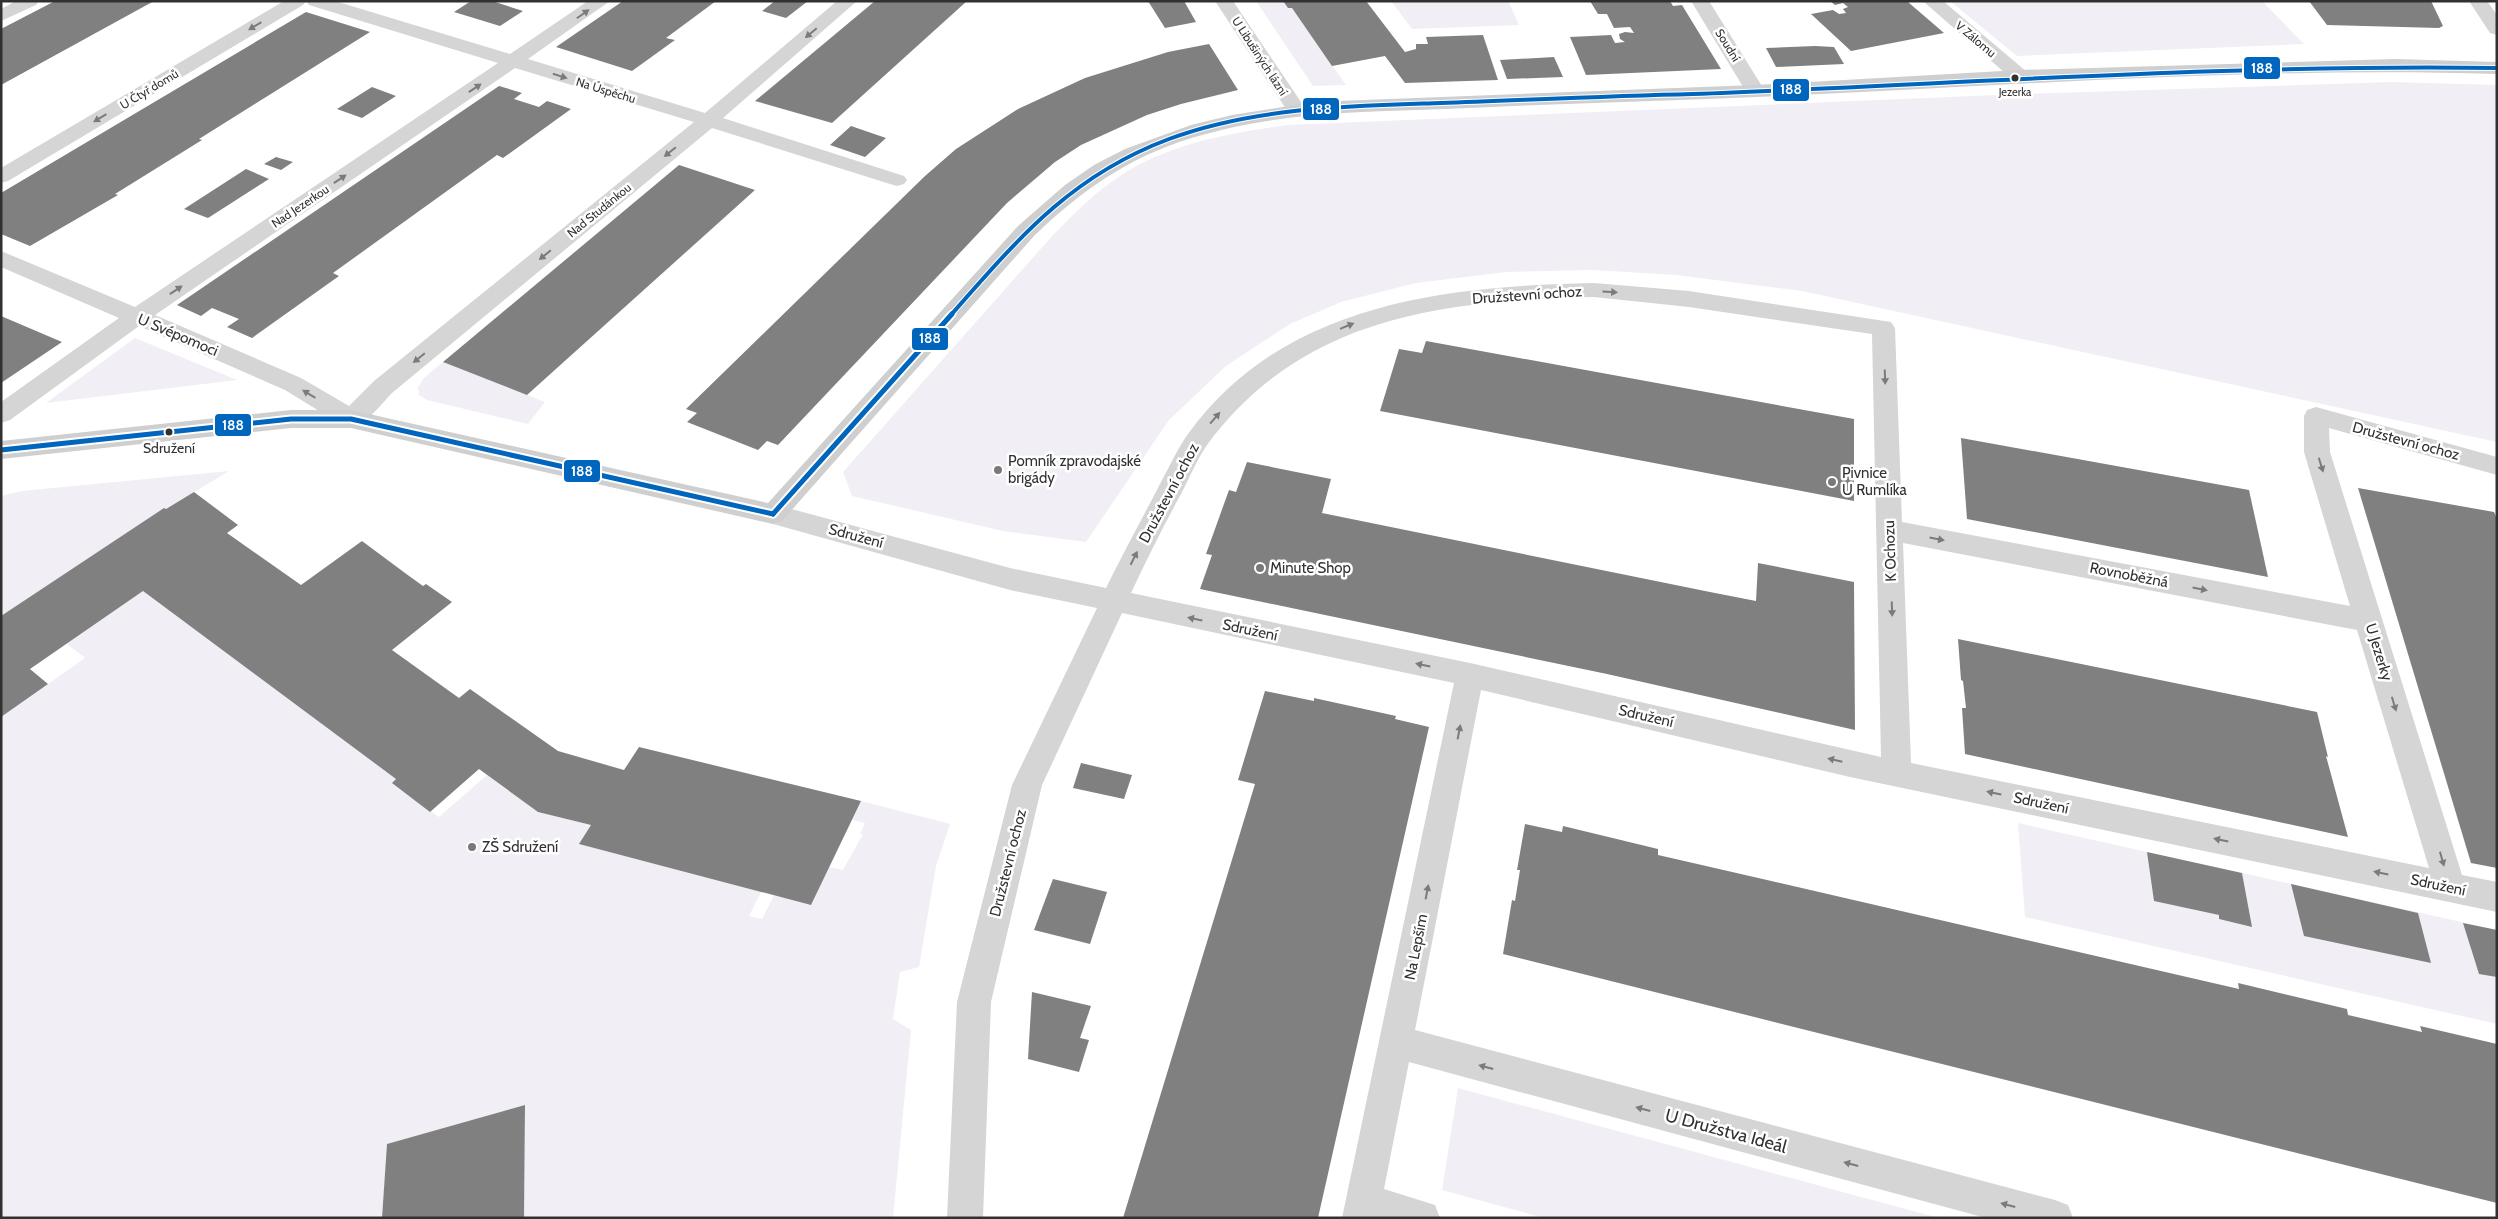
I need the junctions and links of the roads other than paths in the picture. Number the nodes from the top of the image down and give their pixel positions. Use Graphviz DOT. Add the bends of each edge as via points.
graph roads {
  1 [pos="30,1"];
  2 [pos="297,1"];
  3 [pos="315,1"];
  4 [pos="601,1"];
  5 [pos="848,1"];
  6 [pos="1224,1"];
  7 [pos="1700,1"];
  8 [pos="1932,1"];
  9 [pos="2478,1"];
  10 [pos="1,16"];
  11 [pos="2497,29"];
  12 [pos="514,62"];
  13 [pos="2497,68"];
  14 [pos="2020,76"];
  15 [pos="1755,91"];
  16 [pos="1297,111"];
  17 [pos="707,120"];
  18 [pos="1,177"];
  19 [pos="897,180"];
  20 [pos="1,258"];
  21 [pos="136,317"];
  22 [pos="1884,328"];
  23 [pos="1,414"];
  24 [pos="2316,416"];
  25 [pos="351,419"];
  26 [pos="1,450"];
  27 [pos="2497,466"];
  28 [pos="773,514"];
  29 [pos="1889,530"];
  30 [pos="1113,602"];
  31 [pos="2369,621"];
  32 [pos="1470,675"];
  33 [pos="1896,773"];
  34 [pos="2450,887"];
  35 [pos="2497,897"];
  36 [pos="1397,1042"];
  37 [pos="1362,1210"];
  38 [pos="965,1218"];
  39 [pos="1422,1218"];
  40 [pos="2055,1218"];
  1 -- 10 [label="street"];
  2 -- 18 [label="street, U Čtyř domů, one-way"];
  3 -- 12 [label="street, Na Úspěchu"];
  12 -- 4 [label="street, Nad Jezerkou, one-way"];
  5 -- 17 [label="street, Nad Studánkou, one-way"];
  6 -- 16 [label="street, U Libušiných lázní"];
  7 -- 15 [label="street, Soudní"];
  8 -- 14 [label="street, V Zálomu"];
  9 -- 11 [label="street"];
  12 -- 17 [label="street, Na Úspěchu, one-way"];
  21 -- 12 [label="street, Nad Jezerkou, one-way"];
  13 -- 14 [label="street" via="2394,64"];
  14 -- 15 [label="street"];
  15 -- 16 [label="street"];
  16 -- 28 [label="street" via="1220,122 1177,135 1120,159 1071,190 1026,231"];
  17 -- 19 [label="street, Na Úspěchu"];
  17 -- 25 [label="street, Nad Studánkou, one-way" via="383,387"];
  20 -- 21 [label="street, U Svépomoci"];
  21 -- 23 [label="street, Nad Jezerkou"];
  25 -- 21 [label="street, U Svépomoci, one-way" via="293,384"];
  22 -- 29 [label="street, K Ochozu, one-way"];
  30 -- 22 [label="street, Družstevní ochoz, one-way" via="1196,441 1223,409 1284,357 1352,323 1390,311 1446,301 1594,290 1689,299"];
  24 -- 27 [label="street, Družstevní ochoz"];
  24 -- 31 [label="street, U Jezerky, one-way" via="2317,452"];
  25 -- 26 [label="street, Sdružení" via="291,419"];
  25 -- 28 [label="street, Sdružení"];
  28 -- 30 [label="street, Sdružení" via="1010,579"];
  29 -- 31 [label="street, Rovnoběžná, one-way"];
  29 -- 33 [label="street, K Ochozu, one-way"];
  32 -- 30 [label="street, Sdružení, one-way"];
  30 -- 38 [label="street, Družstevní ochoz" via="1026,785 974,1002"];
  31 -- 34 [label="street, U Jezerky, one-way"];
  33 -- 32 [label="street, Sdružení, one-way"];
  36 -- 32 [label="street, Na Lepším, one-way"];
  34 -- 33 [label="street, Sdružení, one-way"];
  34 -- 35 [label="street, Sdružení"];
  36 -- 37 [label="street, Na Lepším"];
  40 -- 36 [label="street, U Družstva Ideál, one-way"];
  37 -- 39 [label="street"];
}
